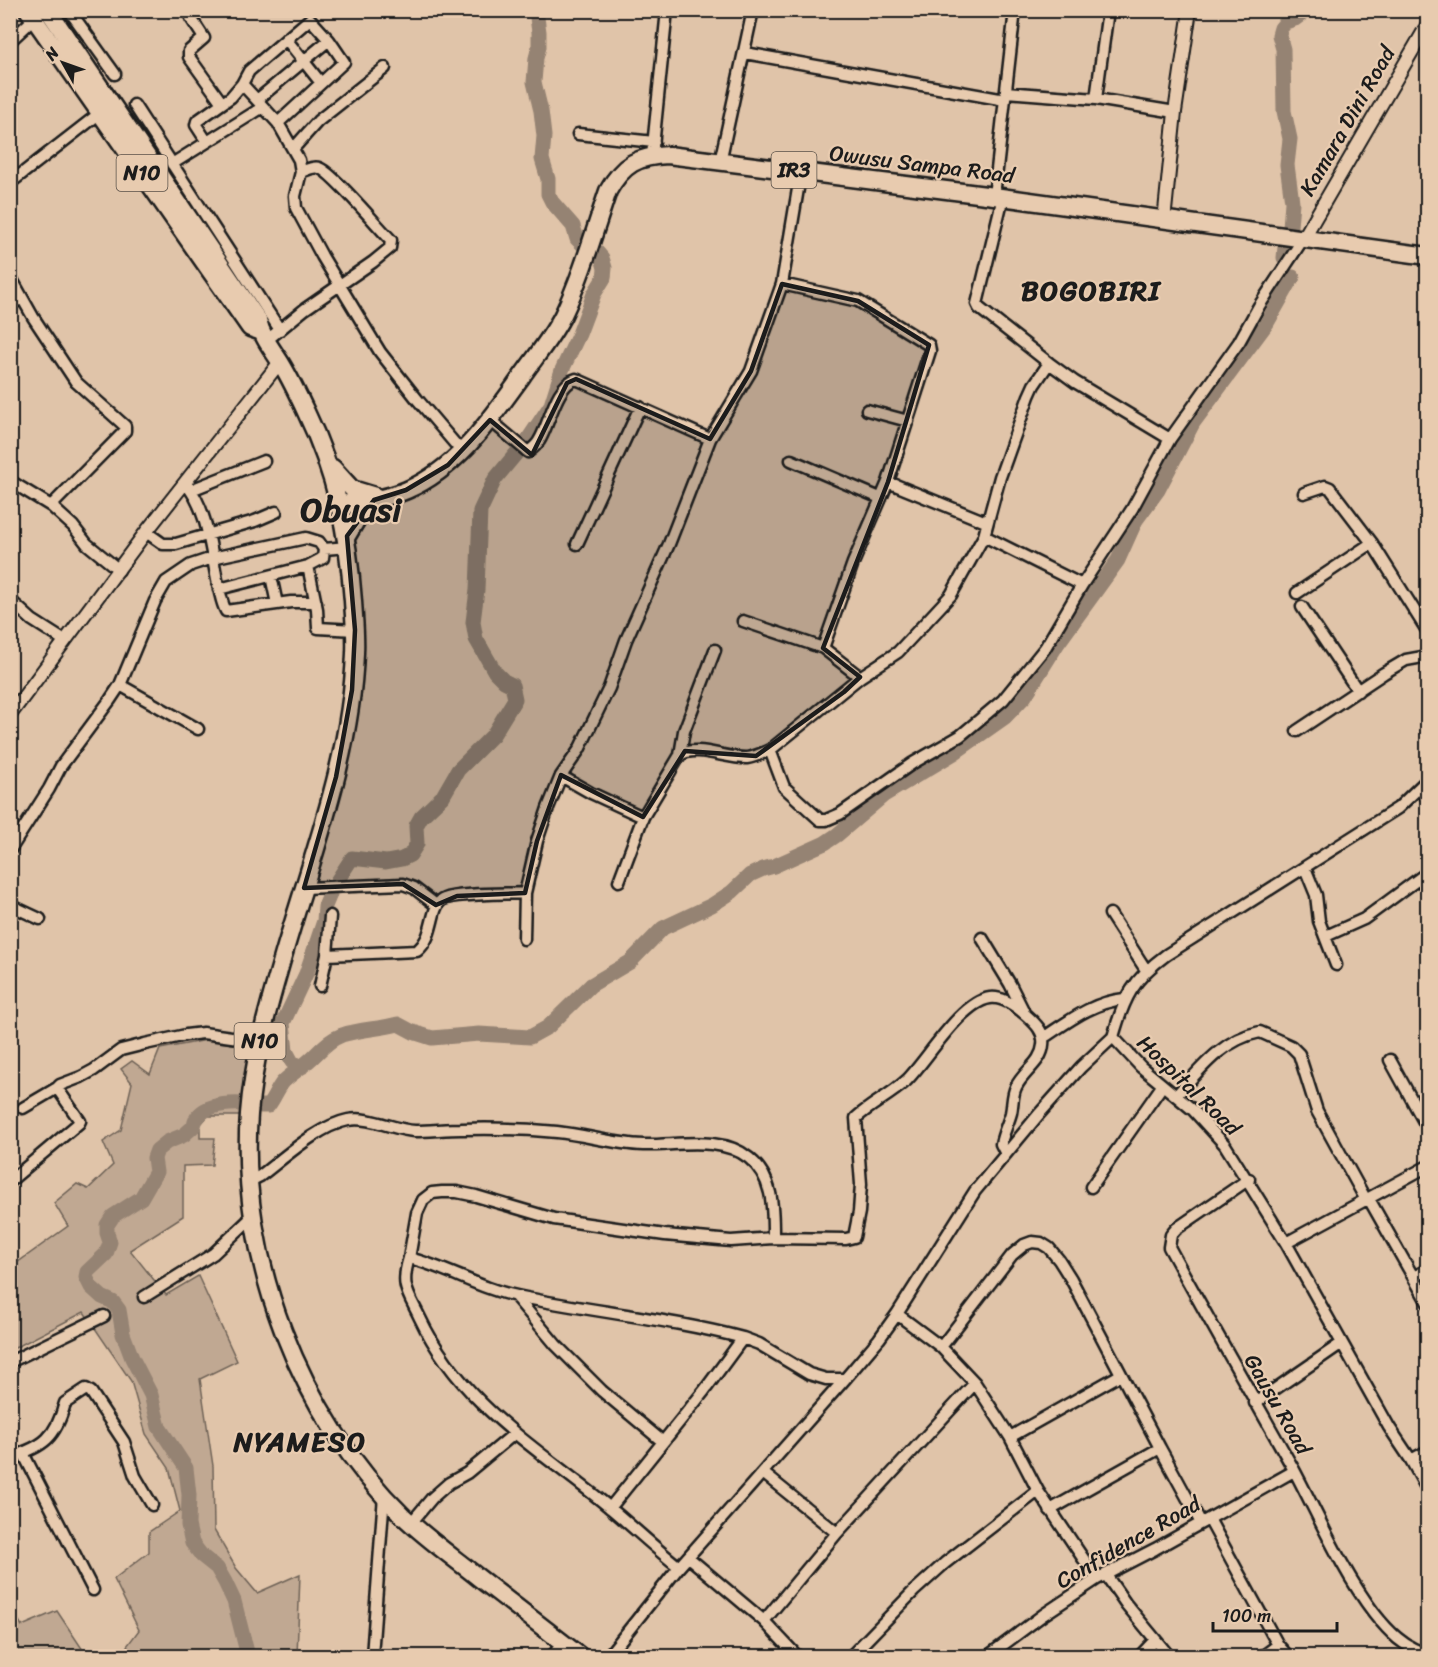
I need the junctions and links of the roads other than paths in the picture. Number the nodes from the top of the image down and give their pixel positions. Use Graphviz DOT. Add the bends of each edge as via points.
graph roads {
  1 [pos="69,10"];
  2 [pos="667,10"];
  3 [pos="753,10"];
  4 [pos="1015,10"];
  5 [pos="1108,10"];
  6 [pos="1190,10"];
  7 [pos="38,13"];
  8 [pos="190,18"];
  9 [pos="1428,24"];
  10 [pos="286,39"];
  11 [pos="329,40"];
  12 [pos="10,41"];
  13 [pos="745,53"];
  14 [pos="303,61"];
  15 [pos="385,68"];
  16 [pos="116,74"];
  17 [pos="321,83"];
  18 [pos="242,84"];
  19 [pos="1005,96"];
  20 [pos="1096,99"];
  21 [pos="222,103"];
  22 [pos="260,103"];
  23 [pos="134,105"];
  24 [pos="1174,112"];
  25 [pos="100,113"];
  26 [pos="278,123"];
  27 [pos="578,134"];
  28 [pos="207,142"];
  29 [pos="653,149"];
  30 [pos="293,150"];
  31 [pos="720,162"];
  32 [pos="172,164"];
  33 [pos="801,171"];
  34 [pos="301,172"];
  35 [pos="10,183"];
  36 [pos="998,196"];
  37 [pos="1164,221"];
  38 [pos="1303,239"];
  39 [pos="1428,256"];
  40 [pos="10,276"];
  41 [pos="782,284"];
  42 [pos="339,285"];
  43 [pos="22,298"];
  44 [pos="10,305"];
  45 [pos="280,330"];
  46 [pos="263,336"];
  47 [pos="280,362"];
  48 [pos="1049,363"];
  49 [pos="640,407"];
  50 [pos="867,410"];
  51 [pos="490,420"];
  52 [pos="908,420"];
  53 [pos="710,439"];
  54 [pos="1170,439"];
  55 [pos="462,452"];
  56 [pos="791,460"];
  57 [pos="264,461"];
  58 [pos="327,461"];
  59 [pos="10,481"];
  60 [pos="888,482"];
  61 [pos="188,486"];
  62 [pos="1304,493"];
  63 [pos="880,498"];
  64 [pos="378,499"];
  65 [pos="340,504"];
  66 [pos="51,506"];
  67 [pos="276,512"];
  68 [pos="986,522"];
  69 [pos="146,532"];
  70 [pos="207,535"];
  71 [pos="984,536"];
  72 [pos="347,541"];
  73 [pos="1372,543"];
  74 [pos="578,544"];
  75 [pos="324,549"];
  76 [pos="212,558"];
  77 [pos="308,566"];
  78 [pos="118,570"];
  79 [pos="271,576"];
  80 [pos="1082,585"];
  81 [pos="219,589"];
  82 [pos="1297,593"];
  83 [pos="10,600"];
  84 [pos="316,602"];
  85 [pos="277,604"];
  86 [pos="1302,607"];
  87 [pos="743,621"];
  88 [pos="355,630"];
  89 [pos="1428,632"];
  90 [pos="65,641"];
  91 [pos="823,648"];
  92 [pos="715,650"];
  93 [pos="1428,656"];
  94 [pos="860,677"];
  95 [pos="120,685"];
  96 [pos="1358,691"];
  97 [pos="10,715"];
  98 [pos="198,729"];
  99 [pos="1297,731"];
  100 [pos="770,750"];
  101 [pos="680,755"];
  102 [pos="561,776"];
  103 [pos="1428,779"];
  104 [pos="1419,788"];
  105 [pos="1428,799"];
  106 [pos="643,817"];
  107 [pos="15,834"];
  108 [pos="10,850"];
  109 [pos="1305,868"];
  110 [pos="1428,872"];
  111 [pos="619,881"];
  112 [pos="304,888"];
  113 [pos="525,893"];
  114 [pos="10,905"];
  115 [pos="436,905"];
  116 [pos="1110,914"];
  117 [pos="330,916"];
  118 [pos="40,919"];
  119 [pos="1326,936"];
  120 [pos="982,938"];
  121 [pos="524,939"];
  122 [pos="327,955"];
  123 [pos="1336,965"];
  124 [pos="1146,970"];
  125 [pos="320,986"];
  126 [pos="1124,999"];
  127 [pos="1024,1013"];
  128 [pos="1113,1037"];
  129 [pos="1043,1038"];
  130 [pos="260,1041"];
  131 [pos="1390,1060"];
  132 [pos="1162,1086"];
  133 [pos="57,1088"];
  134 [pos="1176,1096"];
  135 [pos="23,1108"];
  136 [pos="1428,1129"];
  137 [pos="1006,1154"];
  138 [pos="1428,1166"];
  139 [pos="1248,1179"];
  140 [pos="250,1181"];
  141 [pos="10,1182"];
  142 [pos="1091,1187"];
  143 [pos="1368,1199"];
  144 [pos="253,1216"];
  145 [pos="773,1238"];
  146 [pos="1286,1243"];
  147 [pos="409,1258"];
  148 [pos="1428,1269"];
  149 [pos="1414,1277"];
  150 [pos="515,1296"];
  151 [pos="144,1297"];
  152 [pos="1428,1303"];
  153 [pos="897,1314"];
  154 [pos="104,1316"];
  155 [pos="743,1338"];
  156 [pos="1342,1343"];
  157 [pos="942,1347"];
  158 [pos="10,1362"];
  159 [pos="1120,1375"];
  160 [pos="845,1379"];
  161 [pos="975,1383"];
  162 [pos="1255,1402"];
  163 [pos="514,1434"];
  164 [pos="1010,1437"];
  165 [pos="663,1442"];
  166 [pos="1160,1448"];
  167 [pos="1428,1451"];
  168 [pos="23,1453"];
  169 [pos="10,1457"];
  170 [pos="1411,1460"];
  171 [pos="1294,1471"];
  172 [pos="763,1473"];
  173 [pos="1038,1491"];
  174 [pos="1428,1491"];
  175 [pos="384,1495"];
  176 [pos="152,1505"];
  177 [pos="610,1508"];
  178 [pos="1050,1510"];
  179 [pos="1205,1521"];
  180 [pos="411,1522"];
  181 [pos="837,1533"];
  182 [pos="688,1557"];
  183 [pos="679,1567"];
  184 [pos="1102,1577"];
  185 [pos="93,1590"];
  186 [pos="764,1621"];
  187 [pos="1155,1640"];
  188 [pos="1278,1644"];
  189 [pos="558,1650"];
  190 [pos="1428,1654"];
  191 [pos="372,1656"];
  192 [pos="580,1656"];
  193 [pos="608,1656"];
  194 [pos="797,1656"];
  195 [pos="851,1656"];
  196 [pos="988,1656"];
  197 [pos="1140,1656"];
  198 [pos="1169,1656"];
  199 [pos="1263,1656"];
  200 [pos="1288,1656"];
  1 -- 16 [label="street"];
  2 -- 29 [label="street"];
  3 -- 13 [label="street"];
  4 -- 19 [label="street"];
  5 -- 20 [label="street"];
  6 -- 24 [label="street"];
  7 -- 12 [label="street"];
  7 -- 25 [label="main road, N10"];
  7 -- 46 [label="main road, N10" via="112,106 230,275 258,320"];
  8 -- 21 [label="street" via="204,38 189,51 189,57"];
  9 -- 38 [label="street, Kamara Dini Road"];
  10 -- 11 [label="street" via="310,19"];
  10 -- 14 [label="street"];
  10 -- 18 [label="street" via="249,71"];
  11 -- 14 [label="street"];
  11 -- 17 [label="street" via="344,62"];
  13 -- 19 [label="street"];
  13 -- 31 [label="street"];
  14 -- 17 [label="street"];
  14 -- 22 [label="street"];
  15 -- 30 [label="street" via="318,121"];
  17 -- 26 [label="street"];
  18 -- 21 [label="street"];
  18 -- 22 [label="street"];
  19 -- 20 [label="street"];
  19 -- 36 [label="street"];
  20 -- 24 [label="street"];
  21 -- 28 [label="street" via="196,123"];
  22 -- 26 [label="street"];
  22 -- 28 [label="street"];
  23 -- 32 [label="street"];
  24 -- 37 [label="street"];
  25 -- 35 [label="street"];
  25 -- 46 [label="main road, N10" via="250,328"];
  26 -- 30 [label="street"];
  27 -- 29 [label="street"];
  28 -- 32 [label="street"];
  29 -- 31 [label="main road, Owusu Sampa Road / IR3" via="668,155"];
  29 -- 51 [label="main road, Owusu Sampa Road / IR3" via="616,176 561,318"];
  30 -- 34 [label="street"];
  31 -- 33 [label="main road, Owusu Sampa Road / IR3"];
  32 -- 45 [label="street"];
  33 -- 36 [label="main road, Owusu Sampa Road / IR3"];
  33 -- 41 [label="street"];
  34 -- 42 [label="street" via="296,208"];
  34 -- 42 [label="street" via="314,167 323,170 391,240 390,248"];
  36 -- 37 [label="main road, Owusu Sampa Road / IR3"];
  36 -- 48 [label="street" via="977,304"];
  37 -- 38 [label="main road, Owusu Sampa Road / IR3"];
  38 -- 39 [label="main road, Owusu Sampa Road / IR3"];
  38 -- 54 [label="street" via="1239,342"];
  40 -- 43 [label="street"];
  41 -- 52 [label="street" via="858,301 930,345"];
  41 -- 53 [label="street" via="750,371"];
  42 -- 45 [label="street"];
  42 -- 55 [label="street" via="380,352"];
  43 -- 44 [label="street"];
  43 -- 66 [label="street" via="76,382 125,426 125,431"];
  45 -- 46 [label="street"];
  46 -- 47 [label="main road, N10"];
  47 -- 58 [label="main road, N10"];
  47 -- 61 [label="street"];
  48 -- 54 [label="street"];
  48 -- 68 [label="street" via="1029,396"];
  49 -- 51 [label="street" via="576,379 569,381 538,444 528,452"];
  49 -- 53 [label="street"];
  49 -- 74 [label="street"];
  50 -- 52 [label="street"];
  51 -- 55 [label="main road, Owusu Sampa Road / IR3"];
  52 -- 60 [label="street"];
  53 -- 102 [label="street" via="609,688 579,750"];
  54 -- 80 [label="street" via="1132,509"];
  55 -- 64 [label="main road, Owusu Sampa Road / IR3" via="428,479"];
  56 -- 63 [label="street"];
  57 -- 61 [label="street"];
  58 -- 64 [label="main road" via="352,489"];
  58 -- 65 [label="main road, N10"];
  59 -- 66 [label="street"];
  60 -- 63 [label="street"];
  60 -- 68 [label="street"];
  61 -- 69 [label="street"];
  61 -- 70 [label="street" via="202,513"];
  62 -- 73 [label="street" via="1325,486 1330,489"];
  63 -- 91 [label="street"];
  64 -- 65 [label="main road, Owusu Sampa Road / IR3"];
  64 -- 72 [label="main road" via="358,516"];
  65 -- 72 [label="main road, N10"];
  66 -- 78 [label="street"];
  67 -- 70 [label="street"];
  68 -- 71 [label="street"];
  69 -- 70 [label="street" via="168,545"];
  69 -- 78 [label="street"];
  70 -- 76 [label="street"];
  71 -- 80 [label="street"];
  71 -- 94 [label="street" via="937,611 898,652"];
  72 -- 75 [label="street"];
  72 -- 88 [label="main road, N10"];
  73 -- 82 [label="street"];
  73 -- 89 [label="street"];
  75 -- 76 [label="street" via="315,539 306,538"];
  75 -- 77 [label="street" via="323,558"];
  76 -- 81 [label="street"];
  76 -- 95 [label="street" via="180,571 162,586"];
  77 -- 79 [label="street"];
  77 -- 84 [label="street"];
  78 -- 90 [label="street"];
  79 -- 81 [label="street"];
  79 -- 85 [label="street"];
  80 -- 100 [label="street" via="1045,648 1003,700 960,736 840,814 826,820 816,818 784,787"];
  81 -- 85 [label="street" via="226,611"];
  83 -- 90 [label="street"];
  84 -- 85 [label="street"];
  84 -- 88 [label="street" via="318,628"];
  86 -- 96 [label="street"];
  87 -- 91 [label="street"];
  88 -- 112 [label="main road, N10" via="344,744"];
  90 -- 97 [label="street"];
  91 -- 94 [label="street"];
  92 -- 101 [label="street" via="684,731"];
  93 -- 96 [label="street" via="1406,660"];
  94 -- 100 [label="street"];
  95 -- 98 [label="street"];
  95 -- 107 [label="street"];
  96 -- 99 [label="street"];
  100 -- 101 [label="street" via="748,758 695,750"];
  101 -- 106 [label="street"];
  102 -- 106 [label="street"];
  102 -- 113 [label="street" via="537,841"];
  103 -- 104 [label="street, Hospital Road"];
  104 -- 105 [label="street"];
  104 -- 109 [label="street, Hospital Road" via="1398,808"];
  106 -- 111 [label="street"];
  107 -- 108 [label="street"];
  109 -- 119 [label="street"];
  109 -- 124 [label="street, Hospital Road"];
  110 -- 119 [label="street" via="1364,919"];
  112 -- 115 [label="street" via="403,884"];
  112 -- 130 [label="main road, N10"];
  113 -- 115 [label="street" via="457,896"];
  113 -- 121 [label="street"];
  114 -- 118 [label="street"];
  115 -- 122 [label="street" via="429,936 417,951"];
  116 -- 124 [label="street"];
  117 -- 122 [label="street"];
  119 -- 123 [label="street"];
  120 -- 127 [label="street"];
  122 -- 125 [label="street"];
  124 -- 126 [label="street, Hospital Road"];
  126 -- 128 [label="street, Hospital Road"];
  126 -- 129 [label="street" via="1090,1008"];
  127 -- 129 [label="street"];
  127 -- 145 [label="street" via="1004,999 981,1001 949,1029 902,1084 856,1118 861,1184 854,1237"];
  128 -- 132 [label="street, Hospital Road"];
  128 -- 137 [label="street"];
  129 -- 137 [label="street" via="1042,1052 1016,1087 1001,1144"];
  130 -- 133 [label="street" via="202,1033 146,1044 121,1050 89,1073"];
  130 -- 140 [label="main road, N10" via="249,1119"];
  131 -- 136 [label="street"];
  132 -- 134 [label="street, Hospital Road"];
  132 -- 142 [label="street"];
  133 -- 135 [label="street"];
  133 -- 141 [label="street" via="79,1123"];
  134 -- 139 [label="street, Hospital Road" via="1225,1144"];
  134 -- 143 [label="street" via="1233,1040 1260,1032 1291,1046 1299,1054 1317,1111"];
  137 -- 153 [label="street" via="969,1200"];
  138 -- 143 [label="street"];
  139 -- 146 [label="street, Hospital Road"];
  139 -- 162 [label="street, Gausu Road" via="1176,1229 1169,1247"];
  140 -- 144 [label="main road, N10"];
  140 -- 145 [label="street" via="319,1134 350,1120 417,1131 513,1129 642,1145 710,1144 735,1149 762,1173 771,1195"];
  143 -- 146 [label="street"];
  143 -- 149 [label="street"];
  144 -- 151 [label="street" via="213,1254"];
  144 -- 175 [label="main road, N10" via="272,1294 298,1368 333,1430"];
  145 -- 147 [label="street" via="731,1241 665,1235 554,1219 476,1196 442,1192 423,1200"];
  146 -- 156 [label="street, Hospital Road"];
  147 -- 150 [label="street"];
  147 -- 163 [label="street" via="404,1279 406,1290 439,1353 463,1384"];
  148 -- 149 [label="street"];
  149 -- 152 [label="street"];
  150 -- 155 [label="street" via="668,1321"];
  150 -- 165 [label="street" via="556,1345"];
  153 -- 157 [label="street"];
  153 -- 160 [label="street"];
  154 -- 158 [label="street"];
  155 -- 160 [label="street" via="809,1374"];
  155 -- 165 [label="street"];
  156 -- 162 [label="street"];
  156 -- 170 [label="street, Hospital Road"];
  157 -- 159 [label="street" via="1012,1255 1024,1245 1041,1243 1071,1279"];
  157 -- 161 [label="street"];
  159 -- 164 [label="street"];
  159 -- 166 [label="street"];
  160 -- 172 [label="street"];
  161 -- 164 [label="street"];
  161 -- 181 [label="street"];
  162 -- 171 [label="street, Gausu Road"];
  163 -- 177 [label="street"];
  163 -- 180 [label="street" via="449,1483"];
  164 -- 173 [label="street"];
  165 -- 177 [label="street"];
  166 -- 178 [label="street"];
  166 -- 179 [label="street"];
  167 -- 170 [label="street"];
  168 -- 169 [label="street"];
  168 -- 176 [label="street" via="45,1443 61,1421 65,1402 86,1389 92,1392 124,1442 135,1476"];
  168 -- 185 [label="street"];
  170 -- 174 [label="street, Hospital Road"];
  171 -- 179 [label="street, Confidence Road"];
  171 -- 190 [label="street, Gausu Road" via="1374,1613 1393,1635"];
  172 -- 181 [label="street"];
  172 -- 182 [label="street"];
  173 -- 178 [label="street"];
  173 -- 195 [label="street" via="945,1563"];
  175 -- 180 [label="main road, N10"];
  175 -- 191 [label="street"];
  177 -- 183 [label="street"];
  178 -- 184 [label="street"];
  179 -- 184 [label="street, Confidence Road"];
  179 -- 188 [label="street"];
  180 -- 189 [label="main road, N10"];
  181 -- 186 [label="street"];
  182 -- 183 [label="street"];
  182 -- 186 [label="street"];
  183 -- 193 [label="street"];
  184 -- 187 [label="street"];
  184 -- 196 [label="street, Confidence Road"];
  186 -- 194 [label="street"];
  187 -- 197 [label="street"];
  187 -- 198 [label="street"];
  188 -- 199 [label="street"];
  188 -- 200 [label="street"];
  189 -- 192 [label="main road, N10"];
}
